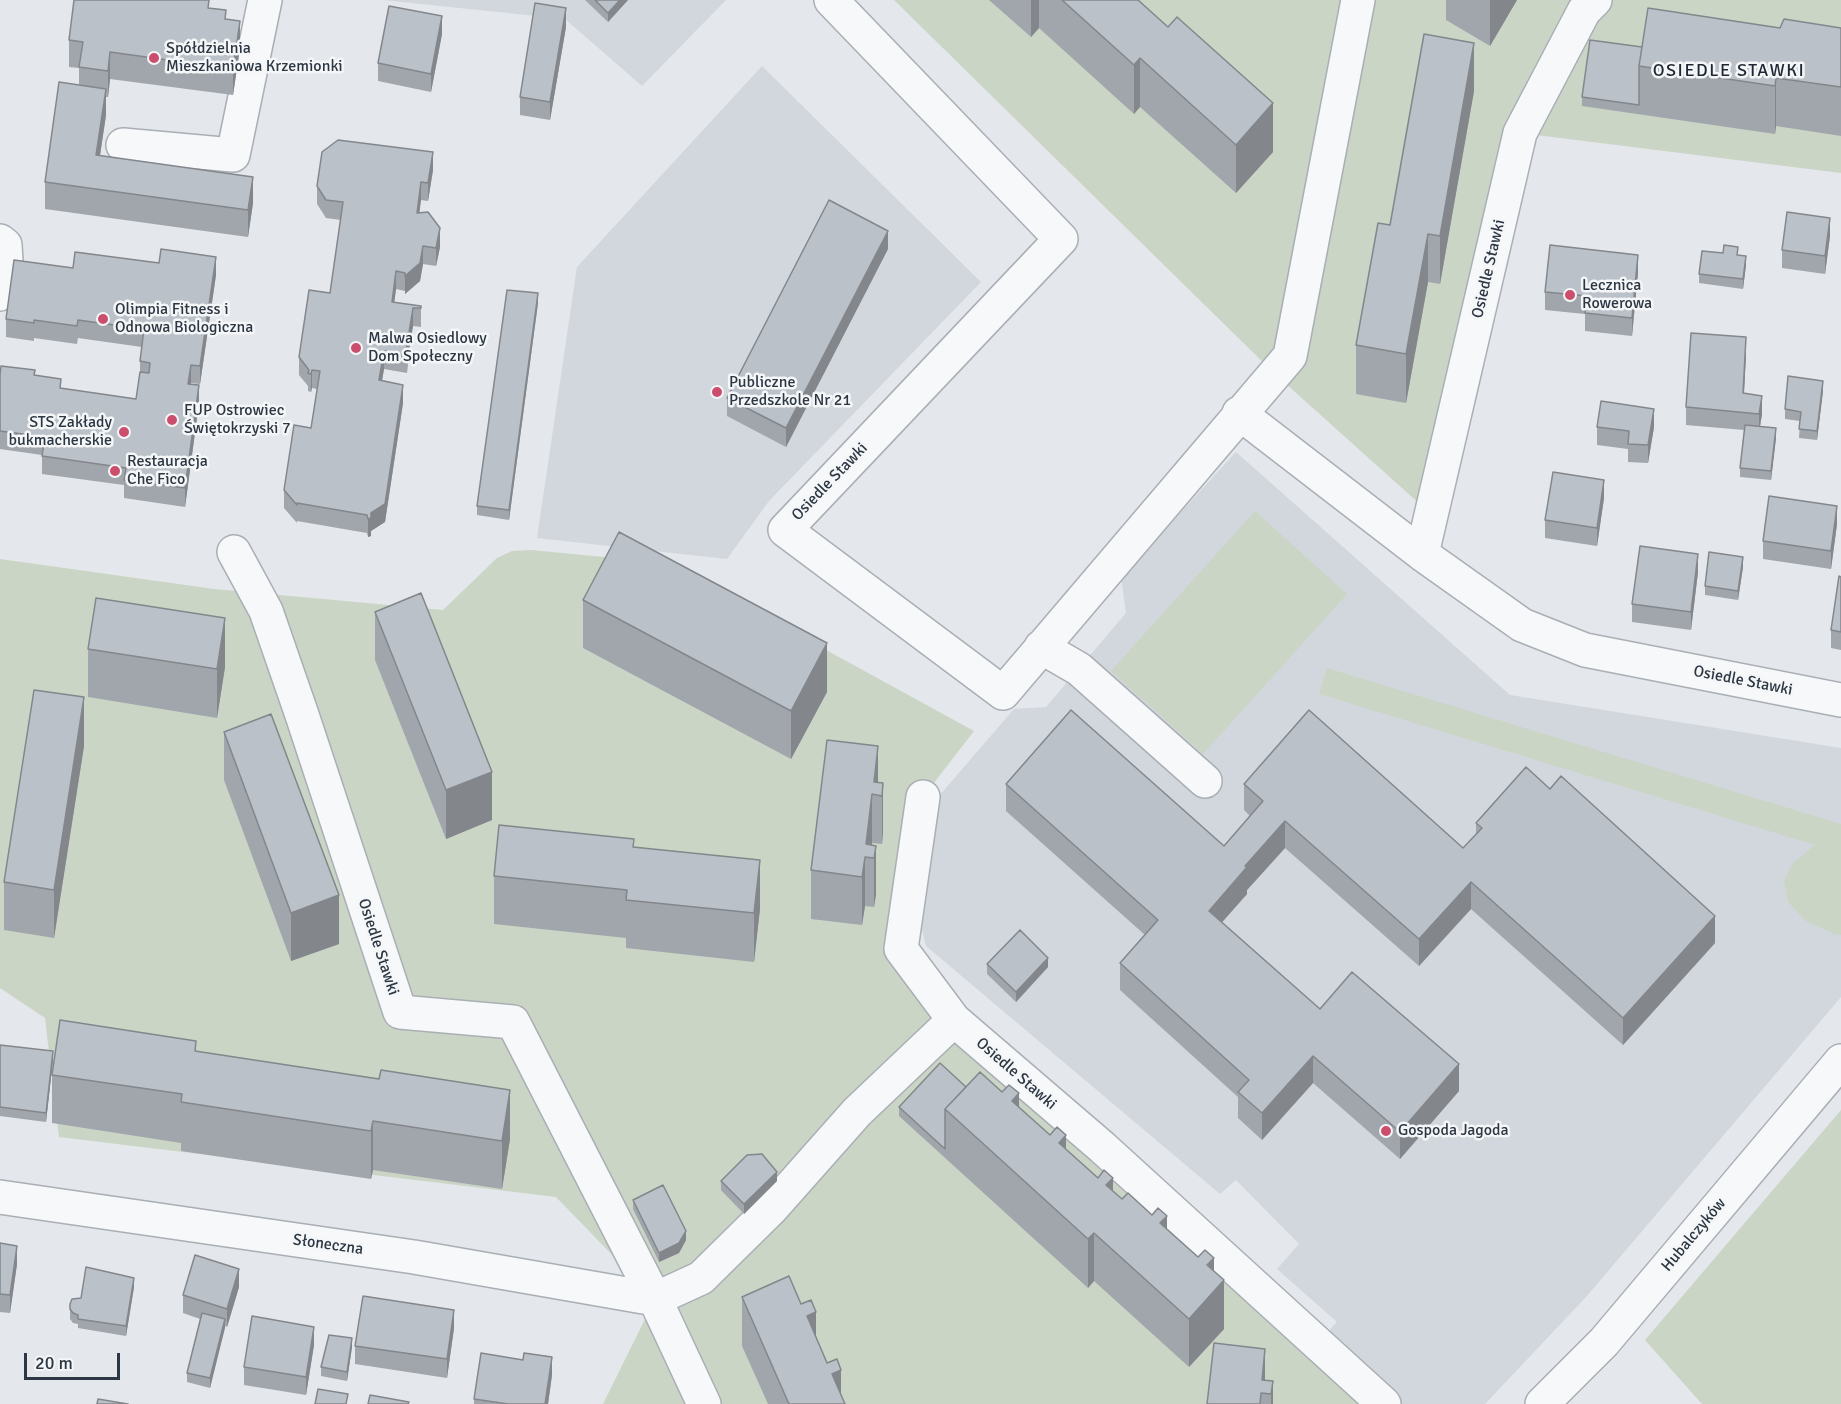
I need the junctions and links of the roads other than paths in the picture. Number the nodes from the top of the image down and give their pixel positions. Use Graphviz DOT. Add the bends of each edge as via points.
graph roads {
  1 [pos="265,0"];
  2 [pos="831,0"];
  3 [pos="1358,0"];
  4 [pos="1595,0"];
  5 [pos="123,145"];
  6 [pos="0,241"];
  7 [pos="0,294"];
  8 [pos="1239,413"];
  9 [pos="234,552"];
  10 [pos="1422,554"];
  11 [pos="1041,647"];
  12 [pos="1841,700"];
  13 [pos="1205,781"];
  14 [pos="922,797"];
  15 [pos="954,1020"];
  16 [pos="1841,1061"];
  17 [pos="0,1197"];
  18 [pos="655,1299"];
  19 [pos="704,1404"];
  20 [pos="1384,1404"];
  21 [pos="1542,1404"];
  1 -- 5 [label="street" via="233,155"];
  2 -- 11 [label="street, Osiedle Stawki" via="1061,239 785,530 1003,693"];
  3 -- 8 [label="street, Osiedle Stawki" via="1290,356"];
  4 -- 10 [label="street, Osiedle Stawki" via="1584,10 1520,133"];
  6 -- 7 [label="street" via="5,246 6,261"];
  8 -- 10 [label="street, Osiedle Stawki"];
  8 -- 11 [label="street, Osiedle Stawki"];
  9 -- 18 [label="street, Osiedle Stawki" via="266,611 400,1012 513,1022"];
  10 -- 12 [label="street, Osiedle Stawki" via="1522,625 1585,650"];
  11 -- 13 [label="street" via="1078,669"];
  14 -- 15 [label="street, Osiedle Stawki" via="901,949"];
  15 -- 18 [label="street" via="857,1112 771,1209 702,1278"];
  15 -- 20 [label="street, Osiedle Stawki" via="1102,1148"];
  16 -- 21 [label="street, Hubalczyków" via="1604,1342"];
  17 -- 18 [label="street, Słoneczna" via="414,1257"];
  18 -- 19 [label="street, Osiedle Stawki"];
}
